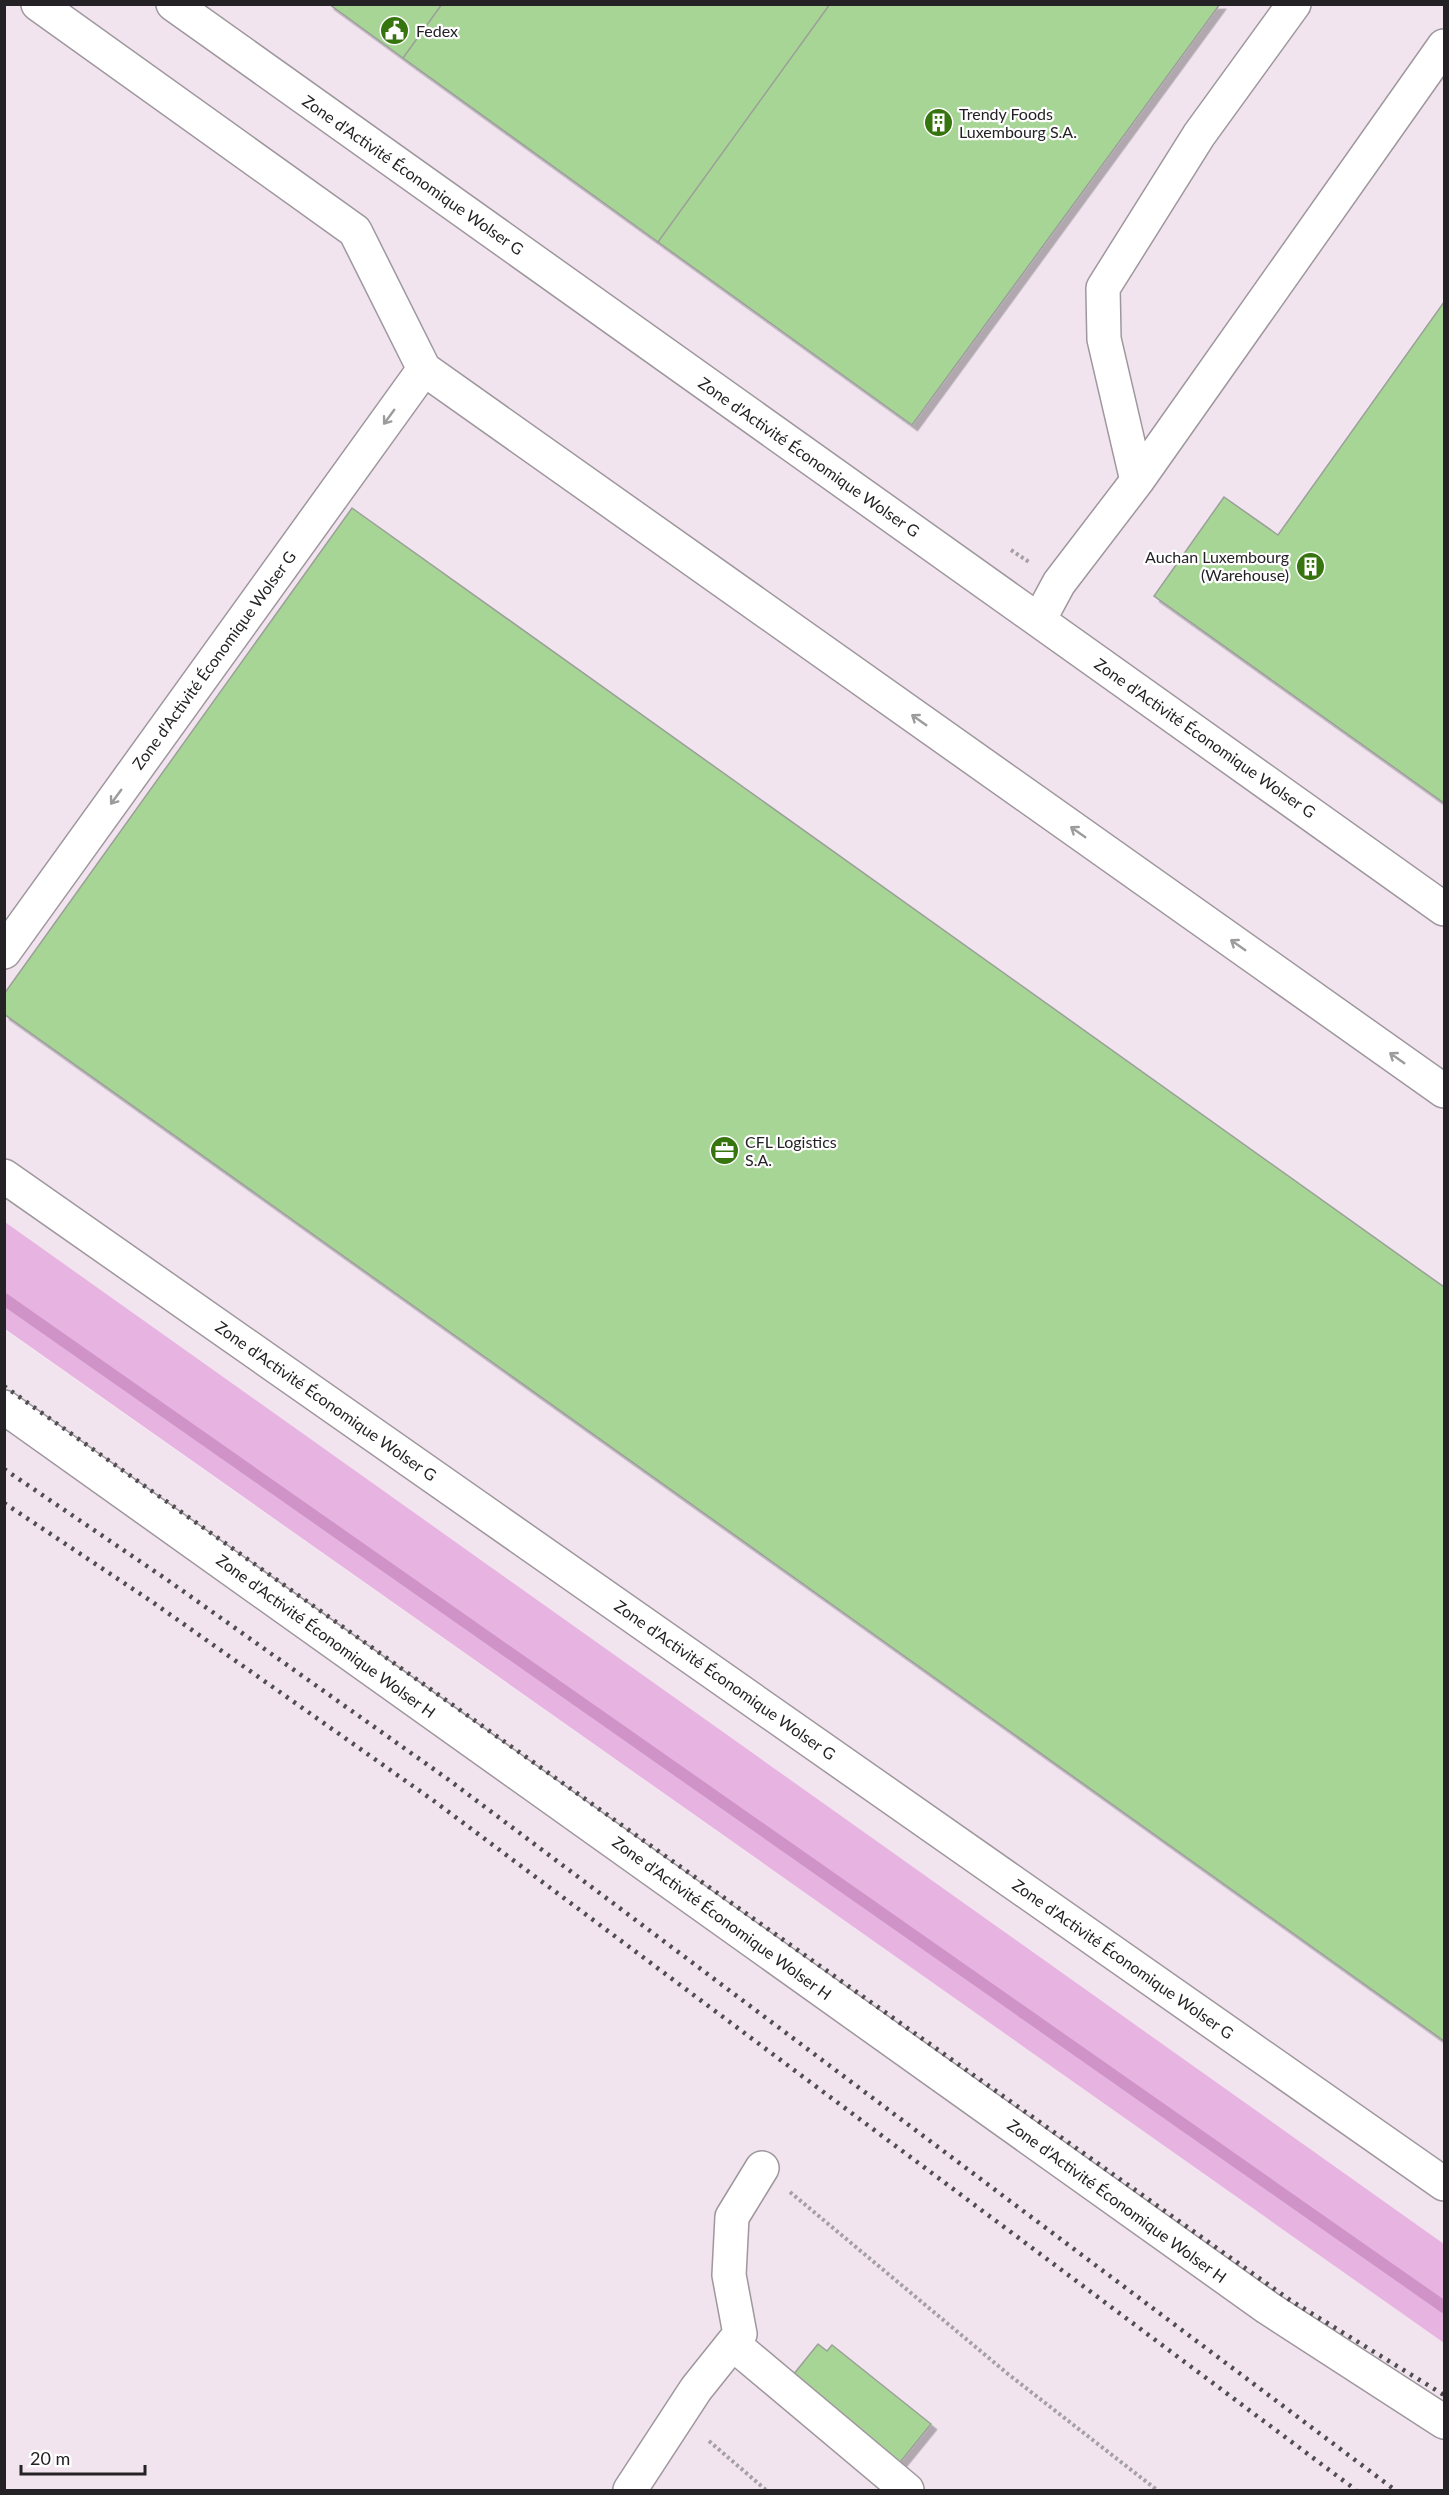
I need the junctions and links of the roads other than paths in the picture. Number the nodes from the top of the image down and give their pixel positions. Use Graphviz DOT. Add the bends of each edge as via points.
graph roads {
  1 [pos="38,4"];
  2 [pos="173,4"];
  3 [pos="1294,4"];
  4 [pos="1442,53"];
  5 [pos="424,369"];
  6 [pos="1137,481"];
  7 [pos="1039,620"];
  8 [pos="1444,909"];
  9 [pos="4,951"];
  10 [pos="1444,1091"];
  11 [pos="4,1176"];
  12 [pos="4,1407"];
  13 [pos="762,2168"];
  14 [pos="1444,2184"];
  15 [pos="733,2344"];
  16 [pos="1444,2422"];
  17 [pos="630,2490"];
  18 [pos="907,2490"];
  1 -- 5 [label="lane" via="355,231"];
  2 -- 7 [label="lane, Zone d'Activité Économique Wolser G"];
  3 -- 6 [label="lane" via="1199,135 1102,288 1104,339"];
  4 -- 6 [label="lane"];
  5 -- 9 [label="lane, Zone d'Activité Économique Wolser G, one-way"];
  10 -- 5 [label="lane, one-way"];
  6 -- 7 [label="lane" via="1059,583"];
  7 -- 8 [label="lane, Zone d'Activité Économique Wolser G"];
  11 -- 14 [label="lane, Zone d'Activité Économique Wolser G"];
  12 -- 16 [label="lane, Zone d'Activité Économique Wolser H" via="1268,2308"];
  13 -- 15 [label="lane" via="732,2217 729,2276 740,2334"];
  15 -- 17 [label="lane" via="696,2388"];
  15 -- 18 [label="lane"];
}
